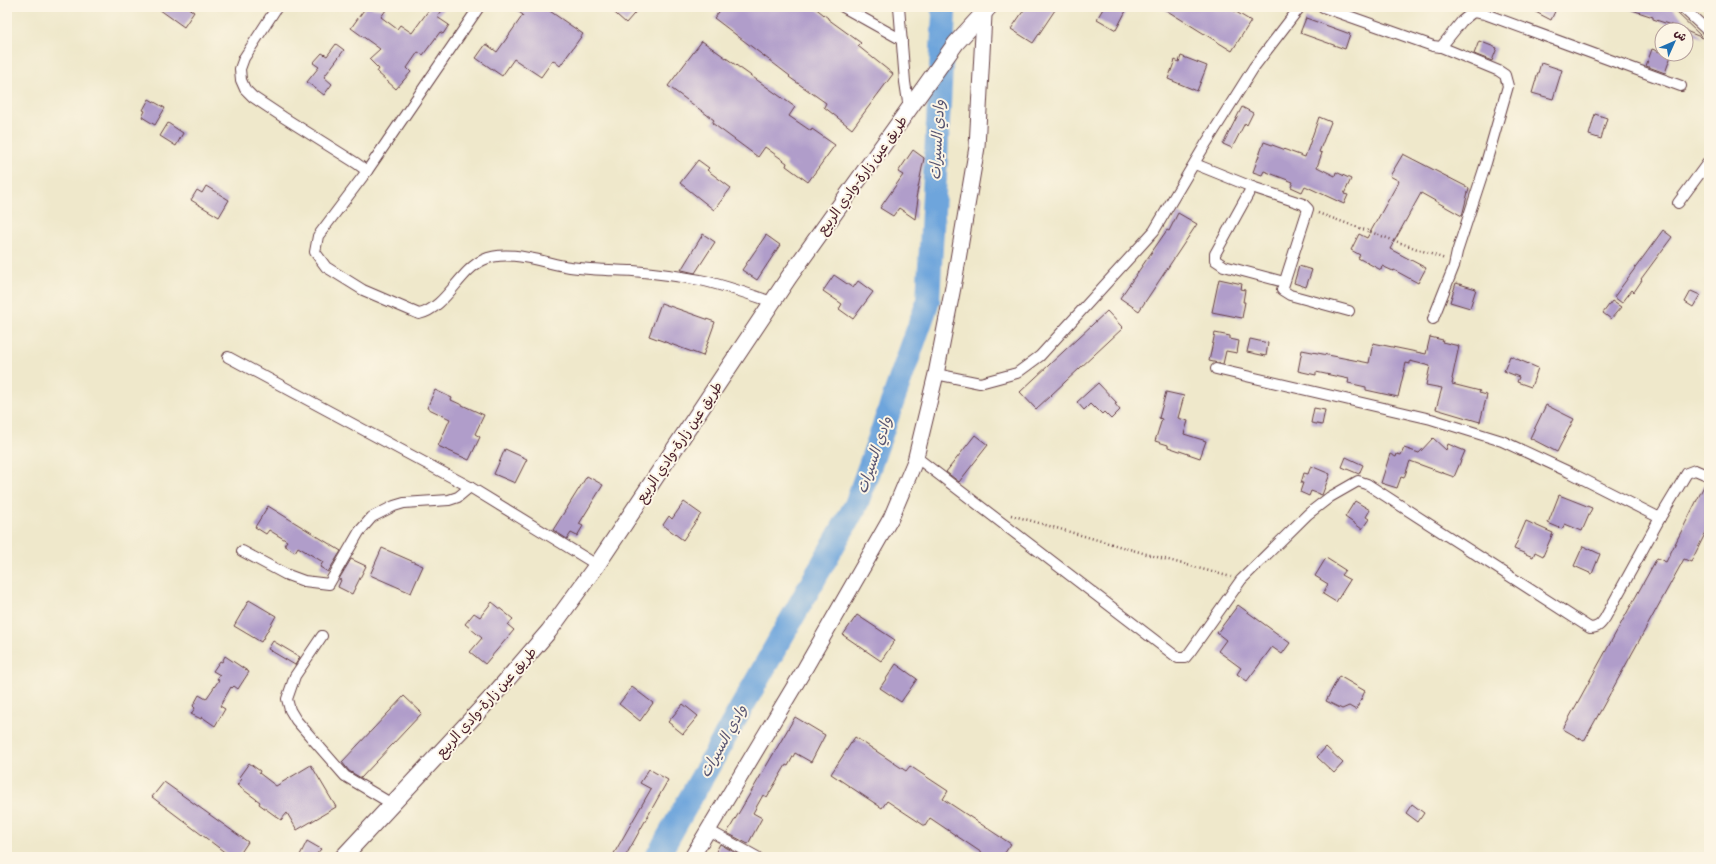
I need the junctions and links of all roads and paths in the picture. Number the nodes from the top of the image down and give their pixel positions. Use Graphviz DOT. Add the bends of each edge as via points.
graph roads {
  1 [pos="277,7"];
  2 [pos="479,7"];
  3 [pos="843,7"];
  4 [pos="898,7"];
  5 [pos="1300,7"];
  6 [pos="1323,7"];
  7 [pos="1682,7"];
  8 [pos="986,11"];
  9 [pos="1709,32"];
  10 [pos="902,40"];
  11 [pos="1441,47"];
  12 [pos="1681,86"];
  13 [pos="910,109"];
  14 [pos="1709,161"];
  15 [pos="1195,164"];
  16 [pos="367,171"];
  17 [pos="1252,186"];
  18 [pos="1678,203"];
  19 [pos="1308,209"];
  20 [pos="1455,263"];
  21 [pos="1284,282"];
  22 [pos="772,302"];
  23 [pos="1349,311"];
  24 [pos="1434,319"];
  25 [pos="228,357"];
  26 [pos="1216,369"];
  27 [pos="936,374"];
  28 [pos="916,457"];
  29 [pos="1709,476"];
  30 [pos="470,487"];
  31 [pos="1005,513"];
  32 [pos="1660,518"];
  33 [pos="242,551"];
  34 [pos="598,565"];
  35 [pos="1241,580"];
  36 [pos="322,636"];
  37 [pos="392,804"];
  38 [pos="708,830"];
  39 [pos="342,857"];
  40 [pos="692,857"];
  41 [pos="757,857"];
  1 -- 16 [label="street" via="244,58 240,80 253,97"];
  2 -- 16 [label="street"];
  3 -- 10 [label="street"];
  4 -- 10 [label="street"];
  5 -- 15 [label="street" via="1254,67 1204,145"];
  6 -- 11 [label="street"];
  7 -- 9 [label="street"];
  8 -- 13 [label="main road, طريق عين زارة-وادي الربيع" via="956,43"];
  8 -- 27 [label="main road" via="977,147"];
  10 -- 13 [label="street"];
  11 -- 12 [label="street" via="1473,12 1485,14"];
  11 -- 20 [label="street" via="1499,71 1505,75 1508,86"];
  13 -- 22 [label="main road, طريق عين زارة-وادي الربيع"];
  14 -- 18 [label="street"];
  15 -- 17 [label="street"];
  15 -- 27 [label="street" via="1154,231 1040,356 1017,373 980,382"];
  16 -- 22 [label="street" via="318,236 315,252 326,267 363,290 419,314 425,313 455,288 482,260 495,256 509,256 568,267 700,280"];
  17 -- 19 [label="street" via="1303,204"];
  17 -- 21 [label="street" via="1215,254 1215,260 1224,266"];
  19 -- 20 [label="path"];
  19 -- 21 [label="street"];
  20 -- 24 [label="street"];
  21 -- 23 [label="street" via="1282,290 1290,295"];
  22 -- 34 [label="main road, طريق عين زارة-وادي الربيع"];
  25 -- 30 [label="street"];
  26 -- 32 [label="street" via="1431,419 1502,441"];
  27 -- 28 [label="main road"];
  28 -- 35 [label="street" via="1178,658 1185,658 1190,652"];
  28 -- 38 [label="main road" via="891,518"];
  29 -- 32 [label="street" via="1695,470 1687,473"];
  30 -- 33 [label="street" via="458,497 394,506 372,517 359,532 329,584 304,581 285,574"];
  30 -- 34 [label="street"];
  31 -- 35 [label="path"];
  32 -- 35 [label="street" via="1605,618 1595,628 1584,625 1380,492 1358,481 1330,497 1308,514"];
  34 -- 37 [label="main road, طريق عين زارة-وادي الربيع" via="549,631"];
  36 -- 37 [label="street" via="295,676 287,699 290,710 344,776"];
  37 -- 39 [label="main road, طريق عين زارة-وادي الربيع"];
  38 -- 40 [label="main road"];
  38 -- 41 [label="street"];
}
